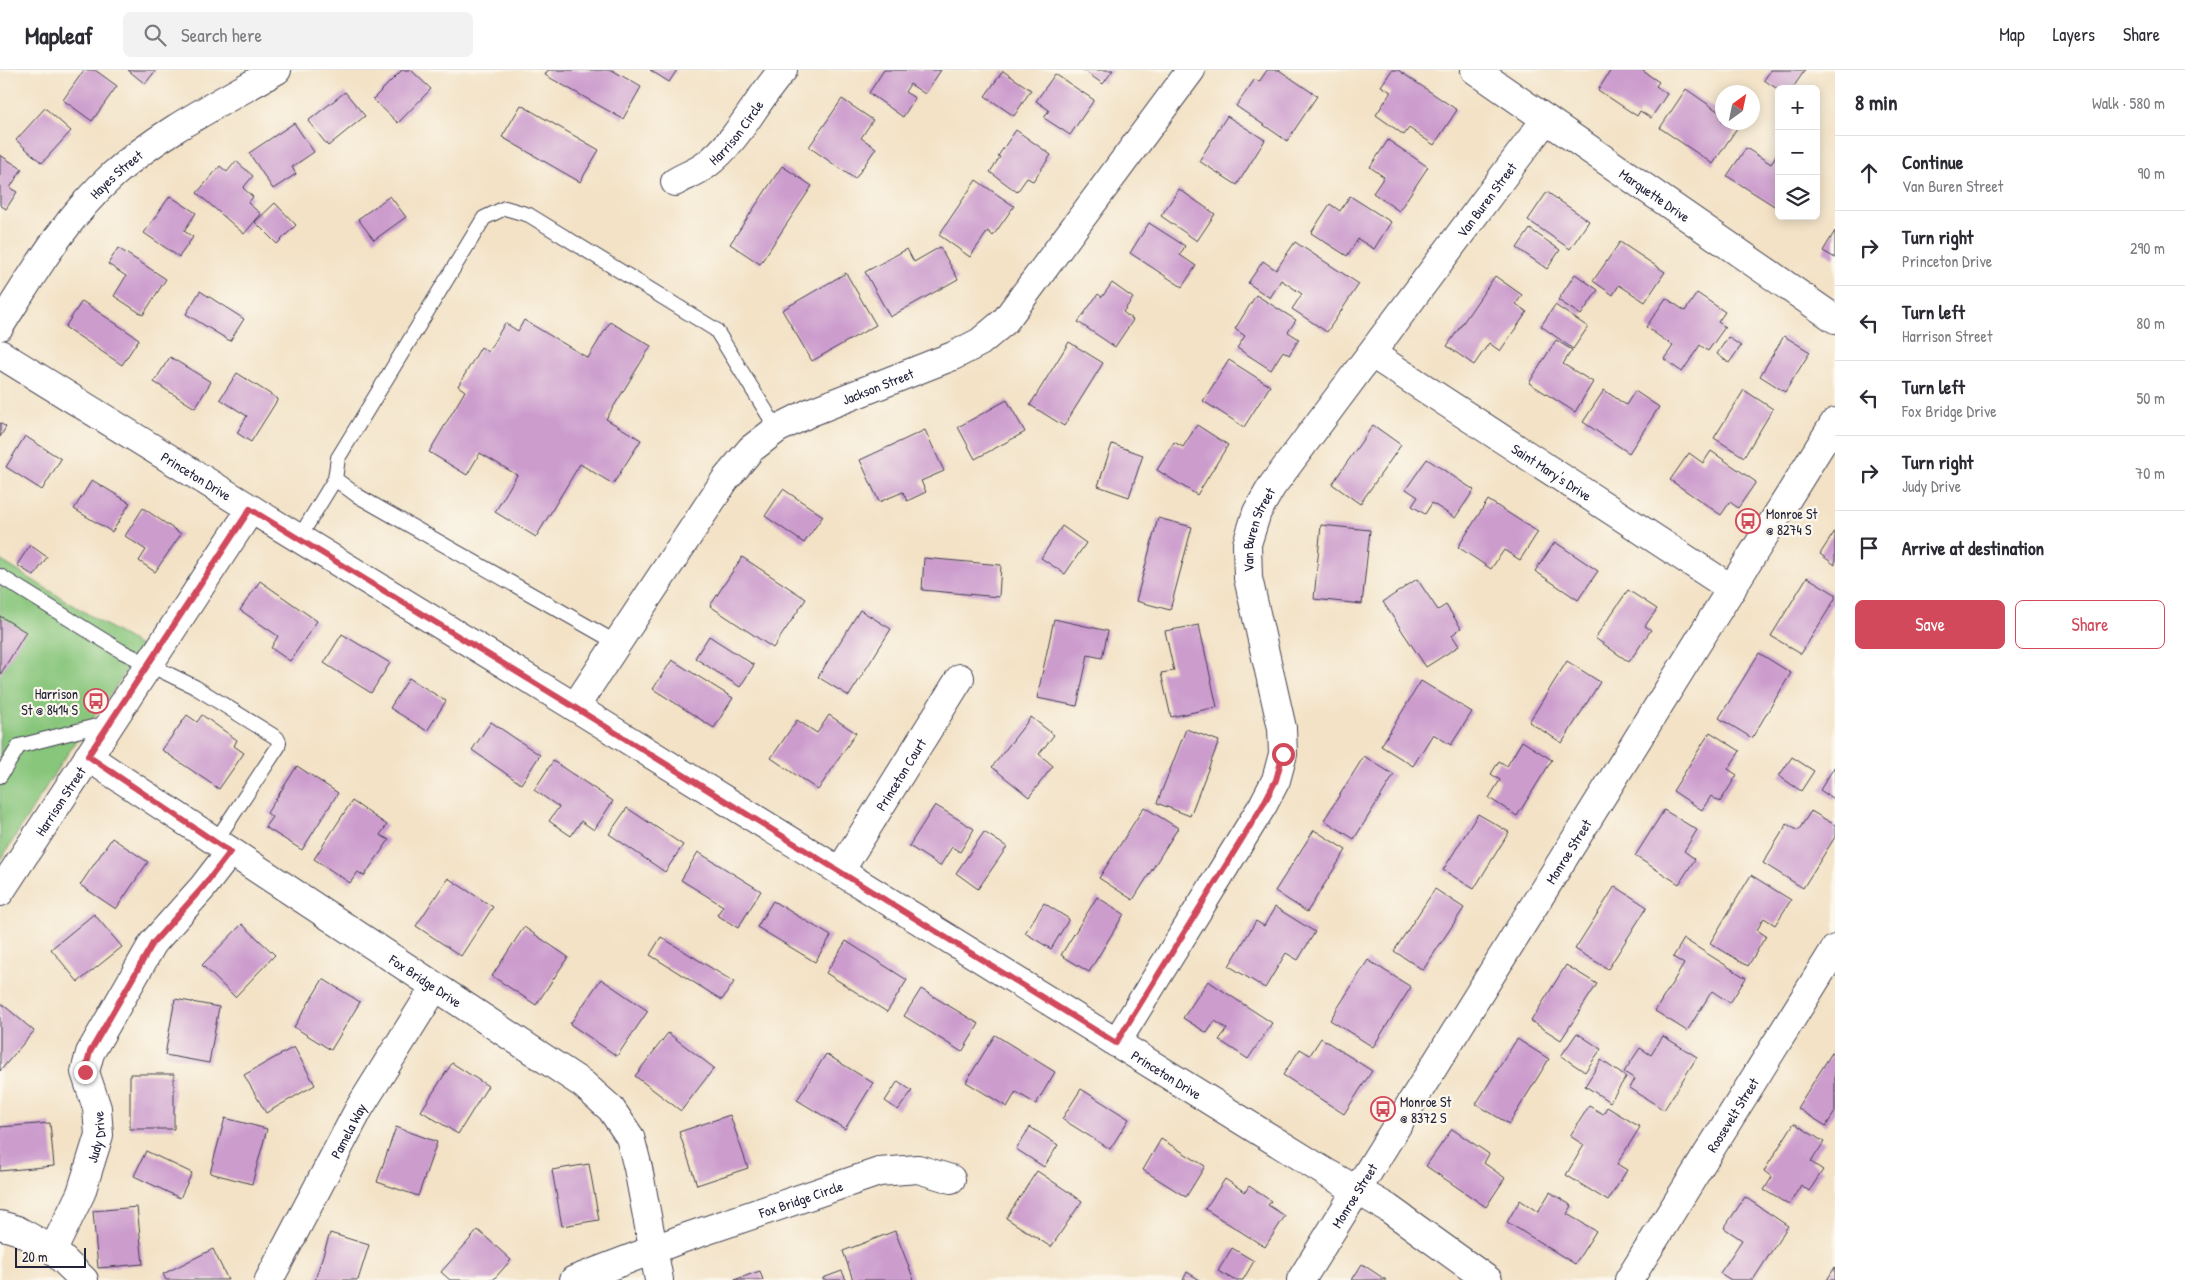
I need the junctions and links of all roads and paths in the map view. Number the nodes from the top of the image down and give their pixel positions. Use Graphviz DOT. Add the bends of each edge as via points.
graph roads {
  1 [pos="277,70"];
  2 [pos="783,70"];
  3 [pos="1191,70"];
  4 [pos="1474,70"];
  5 [pos="1546,119"];
  6 [pos="675,182"];
  7 [pos="1835,319"];
  8 [pos="0,326"];
  9 [pos="0,354"];
  10 [pos="1372,354"];
  11 [pos="1835,422"];
  12 [pos="777,429"];
  13 [pos="335,479"];
  14 [pos="250,509"];
  15 [pos="299,538"];
  16 [pos="0,576"];
  17 [pos="1732,589"];
  18 [pos="617,644"];
  19 [pos="147,665"];
  20 [pos="960,678"];
  21 [pos="574,707"];
  22 [pos="109,723"];
  23 [pos="88,756"];
  24 [pos="0,776"];
  25 [pos="222,847"];
  26 [pos="840,871"];
  27 [pos="0,892"];
  28 [pos="1835,948"];
  29 [pos="436,987"];
  30 [pos="1116,1043"];
  31 [pos="951,1179"];
  32 [pos="1356,1190"];
  33 [pos="0,1225"];
  34 [pos="53,1250"];
  35 [pos="653,1250"];
  36 [pos="84,1280"];
  37 [pos="269,1280"];
  38 [pos="574,1280"];
  39 [pos="659,1280"];
  40 [pos="1301,1280"];
  41 [pos="1488,1280"];
  42 [pos="1629,1280"];
  1 -- 8 [label="street, Hayes Street" via="189,121 114,174 76,214 44,255"];
  2 -- 6 [label="street, Harrison Circle" via="732,140 706,165"];
  3 -- 12 [label="street, Jackson Street" via="1005,321 980,342 953,356 811,412"];
  4 -- 5 [label="street, Marquette Drive"];
  5 -- 7 [label="street, Marquette Drive"];
  5 -- 10 [label="street, Van Buren Street"];
  9 -- 14 [label="street, Princeton Drive"];
  10 -- 17 [label="street, Saint Mary's Drive"];
  10 -- 30 [label="street, Van Buren Street" via="1272,486 1257,512 1247,544 1248,578 1282,728 1283,754 1276,780"];
  11 -- 17 [label="street, Monroe Street"];
  12 -- 13 [label="lane" via="716,330 529,215 505,208 484,218 338,458"];
  12 -- 18 [label="street, Jackson Street" via="751,449 725,480"];
  13 -- 15 [label="lane"];
  13 -- 18 [label="lane" via="358,496"];
  14 -- 15 [label="street, Princeton Drive"];
  14 -- 19 [label="street, Harrison Street"];
  15 -- 21 [label="street, Princeton Drive"];
  16 -- 19 [label="lane"];
  17 -- 32 [label="street, Monroe Street"];
  18 -- 21 [label="street, Jackson Street"];
  19 -- 22 [label="street, Harrison Street"];
  19 -- 25 [label="lane" via="202,691 279,742"];
  20 -- 26 [label="street, Princeton Court"];
  21 -- 26 [label="street, Princeton Drive"];
  22 -- 23 [label="street, Harrison Street"];
  22 -- 24 [label="lane" via="20,746"];
  23 -- 25 [label="street, Fox Bridge Drive"];
  23 -- 27 [label="street, Harrison Street"];
  25 -- 29 [label="street, Fox Bridge Drive"];
  25 -- 34 [label="street, Judy Drive" via="203,887 153,943 90,1052 85,1072 97,1108 99,1135 81,1193"];
  26 -- 30 [label="street, Princeton Drive"];
  28 -- 42 [label="street, Roosevelt Street"];
  29 -- 35 [label="street, Fox Bridge Drive" via="583,1084 611,1109 630,1137"];
  29 -- 37 [label="street, Pamela Way" via="360,1106"];
  30 -- 32 [label="street, Princeton Drive"];
  31 -- 35 [label="street, Fox Bridge Circle" via="918,1169 879,1172"];
  32 -- 40 [label="street, Monroe Street"];
  32 -- 41 [label="street, Princeton Drive" via="1388,1208"];
  33 -- 34 [label="street"];
  34 -- 36 [label="street"];
  35 -- 38 [label="street, Fox Bridge Circle"];
  35 -- 39 [label="street, Fox Bridge Drive"];
}
